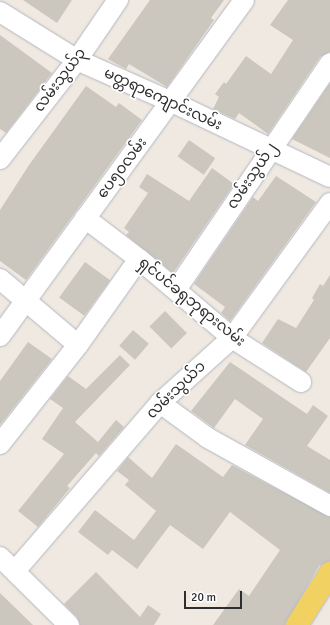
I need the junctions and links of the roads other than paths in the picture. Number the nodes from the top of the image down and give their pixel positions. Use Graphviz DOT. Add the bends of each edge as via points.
graph roads {
  1 [pos="118,0"];
  2 [pos="244,0"];
  3 [pos="0,12"];
  4 [pos="77,60"];
  5 [pos="330,63"];
  6 [pos="172,102"];
  7 [pos="269,149"];
  8 [pos="0,159"];
  9 [pos="330,178"];
  10 [pos="330,203"];
  11 [pos="85,218"];
  12 [pos="139,259"];
  13 [pos="0,279"];
  14 [pos="176,290"];
  15 [pos="26,300"];
  16 [pos="0,336"];
  17 [pos="232,338"];
  18 [pos="78,345"];
  19 [pos="301,382"];
  20 [pos="160,402"];
  21 [pos="0,444"];
  22 [pos="330,506"];
  23 [pos="0,557"];
  24 [pos="15,571"];
  25 [pos="330,573"];
  26 [pos="70,625"];
  27 [pos="297,625"];
  1 -- 4 [label="street, လမ်းသွယ်၃"];
  2 -- 6 [label="street, ပေ၅၀လမ်း"];
  3 -- 4 [label="street, မတ္တရာကျောင်းလမ်း"];
  4 -- 6 [label="street, မတ္တရာကျောင်းလမ်း"];
  4 -- 8 [label="street, လမ်းသွယ်၃"];
  5 -- 7 [label="street, လမ်းသွယ်၂"];
  6 -- 7 [label="street, မတ္တရာကျောင်းလမ်း"];
  6 -- 11 [label="street, ပေ၅၀လမ်း"];
  7 -- 9 [label="street, မတ္တရာကျောင်းလမ်း"];
  7 -- 14 [label="street, လမ်းသွယ်၂"];
  10 -- 17 [label="street, လမ်းသွယ်၁"];
  11 -- 12 [label="street, ရှင်ပင်ခရုဘုရားလမ်း"];
  11 -- 15 [label="street, ပေ၅၀လမ်း"];
  12 -- 14 [label="street, ရှင်ပင်ခရုဘုရားလမ်း"];
  12 -- 18 [label="street"];
  13 -- 15 [label="street"];
  14 -- 17 [label="street, ရှင်ပင်ခရုဘုရားလမ်း"];
  15 -- 16 [label="street, ပေ၅၀လမ်း"];
  15 -- 18 [label="street"];
  17 -- 19 [label="street, ရှင်ပင်ခရုဘုရားလမ်း"];
  17 -- 20 [label="street, လမ်းသွယ်၁"];
  18 -- 21 [label="street"];
  20 -- 22 [label="street" via="208,438"];
  20 -- 24 [label="street, လမ်းသွယ်၁"];
  23 -- 24 [label="street"];
  24 -- 26 [label="street"];
  25 -- 27 [label="main road"];
}
